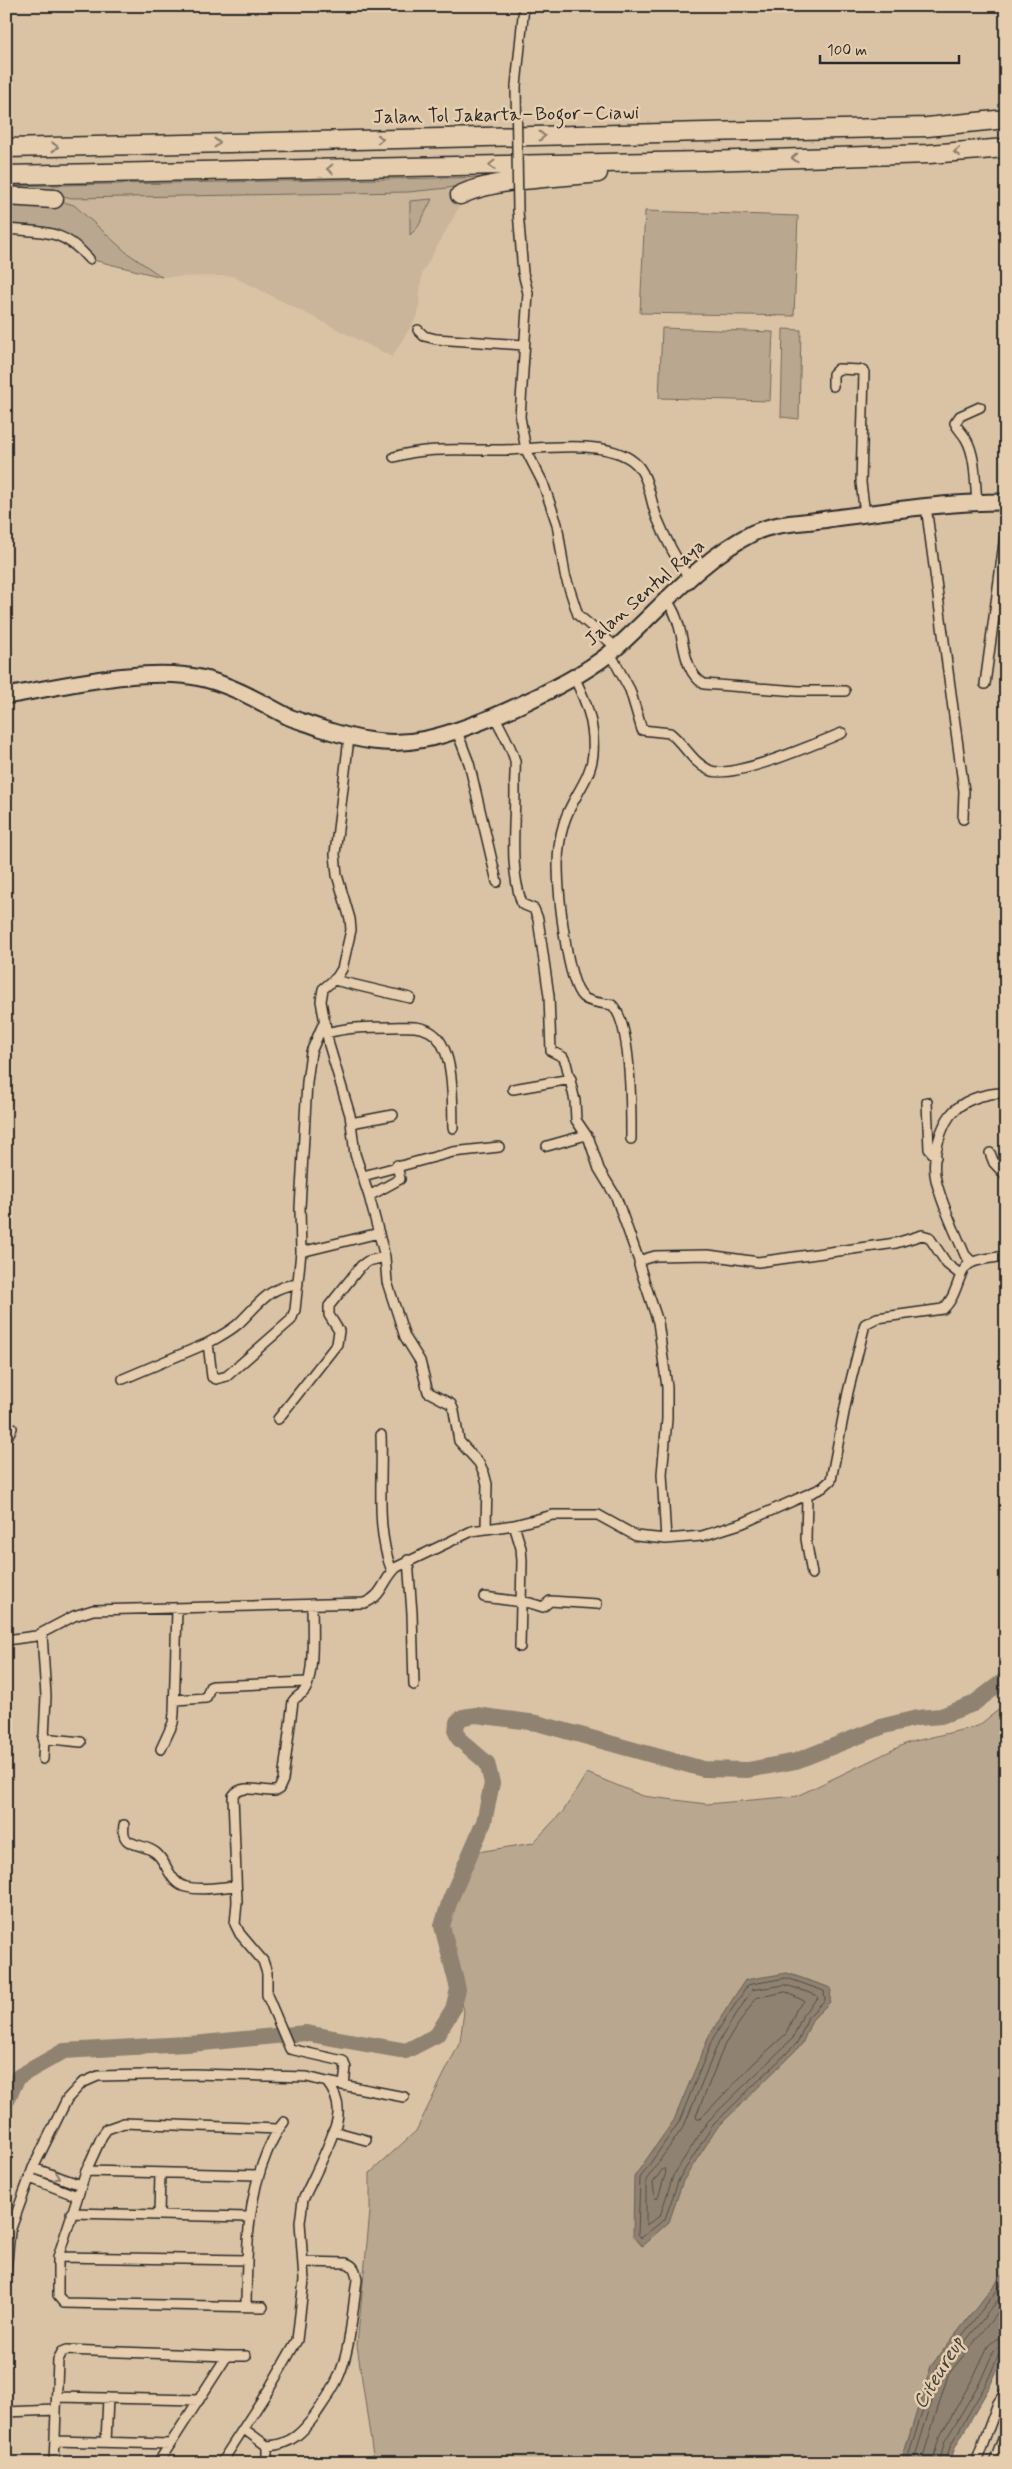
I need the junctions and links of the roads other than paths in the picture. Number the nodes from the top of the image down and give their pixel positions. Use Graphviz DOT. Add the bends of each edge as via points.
graph roads {
  1 [pos="524,6"];
  2 [pos="1006,119"];
  3 [pos="6,148"];
  4 [pos="1006,148"];
  5 [pos="705,161"];
  6 [pos="6,175"];
  7 [pos="460,195"];
  8 [pos="6,196"];
  9 [pos="54,200"];
  10 [pos="6,229"];
  11 [pos="89,259"];
  12 [pos="418,330"];
  13 [pos="524,346"];
  14 [pos="833,386"];
  15 [pos="980,407"];
  16 [pos="526,450"];
  17 [pos="394,457"];
  18 [pos="977,502"];
  19 [pos="1006,502"];
  20 [pos="926,506"];
  21 [pos="865,514"];
  22 [pos="1006,528"];
  23 [pos="689,578"];
  24 [pos="666,600"];
  25 [pos="613,650"];
  26 [pos="574,678"];
  27 [pos="985,684"];
  28 [pos="845,691"];
  29 [pos="6,696"];
  30 [pos="494,716"];
  31 [pos="456,729"];
  32 [pos="842,733"];
  33 [pos="350,738"];
  34 [pos="963,819"];
  35 [pos="497,882"];
  36 [pos="334,980"];
  37 [pos="410,998"];
  38 [pos="324,1022"];
  39 [pos="327,1033"];
  40 [pos="571,1079"];
  41 [pos="513,1089"];
  42 [pos="1006,1092"];
  43 [pos="927,1102"];
  44 [pos="393,1115"];
  45 [pos="351,1123"];
  46 [pos="453,1128"];
  47 [pos="586,1135"];
  48 [pos="631,1139"];
  49 [pos="547,1146"];
  50 [pos="498,1147"];
  51 [pos="990,1153"];
  52 [pos="936,1158"];
  53 [pos="397,1165"];
  54 [pos="363,1176"];
  55 [pos="1006,1176"];
  56 [pos="369,1196"];
  57 [pos="379,1233"];
  58 [pos="300,1252"];
  59 [pos="1006,1256"];
  60 [pos="385,1257"];
  61 [pos="639,1261"];
  62 [pos="972,1262"];
  63 [pos="961,1275"];
  64 [pos="298,1284"];
  65 [pos="208,1344"];
  66 [pos="124,1379"];
  67 [pos="278,1419"];
  68 [pos="12,1428"];
  69 [pos="381,1435"];
  70 [pos="6,1440"];
  71 [pos="807,1496"];
  72 [pos="514,1525"];
  73 [pos="486,1527"];
  74 [pos="666,1539"];
  75 [pos="408,1560"];
  76 [pos="392,1571"];
  77 [pos="812,1574"];
  78 [pos="484,1598"];
  79 [pos="520,1601"];
  80 [pos="312,1604"];
  81 [pos="597,1604"];
  82 [pos="178,1608"];
  83 [pos="42,1634"];
  84 [pos="6,1640"];
  85 [pos="520,1647"];
  86 [pos="307,1682"];
  87 [pos="414,1685"];
  88 [pos="175,1700"];
  89 [pos="43,1738"];
  90 [pos="81,1742"];
  91 [pos="161,1749"];
  92 [pos="43,1759"];
  93 [pos="124,1824"];
  94 [pos="236,1886"];
  95 [pos="327,2082"];
  96 [pos="344,2085"];
  97 [pos="404,2097"];
  98 [pos="333,2131"];
  99 [pos="366,2140"];
  100 [pos="33,2168"];
  101 [pos="86,2171"];
  102 [pos="160,2173"];
  103 [pos="257,2175"];
  104 [pos="30,2178"];
  105 [pos="81,2185"];
  106 [pos="77,2196"];
  107 [pos="71,2213"];
  108 [pos="159,2215"];
  109 [pos="248,2217"];
  110 [pos="58,2257"];
  111 [pos="247,2260"];
  112 [pos="304,2262"];
  113 [pos="6,2271"];
  114 [pos="246,2306"];
  115 [pos="263,2307"];
  116 [pos="227,2356"];
  117 [pos="246,2356"];
  118 [pos="1006,2392"];
  119 [pos="57,2397"];
  120 [pos="108,2398"];
  121 [pos="199,2400"];
  122 [pos="56,2410"];
  123 [pos="6,2412"];
  124 [pos="244,2430"];
  125 [pos="1006,2431"];
  126 [pos="55,2441"];
  127 [pos="106,2442"];
  128 [pos="170,2444"];
  129 [pos="267,2446"];
  130 [pos="54,2463"];
  131 [pos="158,2463"];
  132 [pos="222,2463"];
  133 [pos="267,2463"];
  134 [pos="976,2463"];
  135 [pos="994,2463"];
  1 -- 13 [label="street, bridge" via="516,86 518,211 523,273 528,293"];
  3 -- 2 [label="highway, Jalan Tol Jakarta–Bogor–Ciawi, one-way" via="927,127"];
  4 -- 5 [label="highway, one-way" via="929,154"];
  5 -- 6 [label="highway, one-way"];
  5 -- 7 [label="highway" via="496,185"];
  8 -- 9 [label="highway"];
  10 -- 11 [label="street" via="49,233 65,238"];
  12 -- 13 [label="street" via="424,336 436,339"];
  13 -- 16 [label="street" via="520,417"];
  14 -- 21 [label="street" via="833,374 838,369 864,372 862,483"];
  15 -- 18 [label="street" via="960,416 955,423 969,447"];
  16 -- 17 [label="street" via="423,450"];
  16 -- 23 [label="street" via="578,447 622,454 636,463 675,559"];
  16 -- 25 [label="street" via="543,483 556,524 565,575 578,615"];
  18 -- 19 [label="main road, Jalan Sentul Raya"];
  18 -- 20 [label="main road, Jalan Sentul Raya"];
  20 -- 21 [label="main road, Jalan Sentul Raya"];
  20 -- 34 [label="street" via="964,795"];
  21 -- 23 [label="main road, Jalan Sentul Raya" via="804,521 753,533"];
  22 -- 27 [label="street"];
  23 -- 24 [label="main road, Jalan Sentul Raya"];
  24 -- 25 [label="main road, Jalan Sentul Raya"];
  24 -- 28 [label="street" via="676,616 689,664 697,680 704,684 798,692"];
  25 -- 26 [label="main road, Jalan Sentul Raya"];
  25 -- 32 [label="street" via="642,730 670,733 709,770 728,772 780,757"];
  26 -- 30 [label="main road, Jalan Sentul Raya"];
  26 -- 48 [label="street" via="591,715 593,755 588,775 566,816 560,836 559,891 567,950 579,992 588,1000 612,1004 618,1013 632,1092"];
  29 -- 33 [label="main road, Jalan Sentul Raya" via="139,675 204,678 242,691 293,718"];
  30 -- 31 [label="main road, Jalan Sentul Raya"];
  30 -- 40 [label="street" via="511,748 515,764 514,876 522,904 534,909 538,919 549,996 551,1051 563,1058"];
  31 -- 33 [label="main road, Jalan Sentul Raya" via="400,744"];
  31 -- 35 [label="street" via="469,763"];
  33 -- 36 [label="street" via="335,854 338,884 351,930 342,969"];
  36 -- 37 [label="street"];
  36 -- 38 [label="street" via="321,995"];
  38 -- 39 [label="street"];
  38 -- 58 [label="street" via="311,1052 307,1082"];
  39 -- 45 [label="street"];
  39 -- 46 [label="street" via="366,1027 414,1027 430,1032 442,1044 447,1055"];
  40 -- 41 [label="street"];
  40 -- 47 [label="street" via="576,1120"];
  42 -- 52 [label="street" via="979,1097 956,1109 940,1134"];
  43 -- 52 [label="street" via="929,1149"];
  44 -- 45 [label="street"];
  45 -- 54 [label="street" via="353,1146"];
  47 -- 49 [label="street"];
  47 -- 61 [label="street" via="599,1169 616,1197"];
  50 -- 53 [label="street" via="453,1152"];
  51 -- 55 [label="street"];
  52 -- 62 [label="street" via="936,1179 966,1255"];
  53 -- 54 [label="street"];
  53 -- 56 [label="street" via="400,1179"];
  54 -- 56 [label="street"];
  56 -- 57 [label="street"];
  57 -- 58 [label="street"];
  57 -- 60 [label="street"];
  58 -- 64 [label="street"];
  59 -- 62 [label="street"];
  60 -- 67 [label="street" via="361,1266 329,1306 329,1315 339,1331 337,1344"];
  60 -- 73 [label="street" via="387,1282 401,1328 420,1361 428,1392 451,1404 459,1441 484,1473 487,1484"];
  61 -- 63 [label="street" via="655,1256 708,1255 758,1262 780,1260 896,1243 922,1235 929,1237 942,1259"];
  61 -- 74 [label="street" via="658,1322 667,1387 662,1474"];
  62 -- 63 [label="street"];
  63 -- 71 [label="street" via="958,1288 943,1309 877,1318 865,1324 848,1392 834,1471 822,1488"];
  64 -- 65 [label="street" via="279,1287 254,1306 237,1325"];
  64 -- 65 [label="street" via="291,1320 227,1376 212,1377"];
  65 -- 66 [label="street"];
  68 -- 70 [label="street"];
  69 -- 76 [label="street" via="384,1546"];
  71 -- 74 [label="street" via="714,1534"];
  71 -- 77 [label="street" via="806,1539"];
  72 -- 73 [label="street"];
  72 -- 74 [label="street" via="553,1515 590,1514 605,1518 636,1536"];
  72 -- 79 [label="street" via="521,1548"];
  73 -- 75 [label="street"];
  75 -- 76 [label="street"];
  75 -- 87 [label="street"];
  76 -- 80 [label="street" via="378,1596 370,1601"];
  78 -- 79 [label="street"];
  79 -- 81 [label="street" via="544,1607 550,1601"];
  79 -- 85 [label="street"];
  80 -- 82 [label="street"];
  80 -- 86 [label="street"];
  82 -- 83 [label="street" via="93,1610 74,1616"];
  82 -- 88 [label="street"];
  83 -- 84 [label="street"];
  83 -- 89 [label="street" via="46,1696"];
  86 -- 88 [label="street" via="213,1686 206,1698"];
  86 -- 94 [label="street" via="305,1690 293,1701 286,1762 279,1789 268,1792 245,1789 233,1796"];
  88 -- 91 [label="street" via="173,1723"];
  89 -- 90 [label="street"];
  89 -- 92 [label="street"];
  93 -- 94 [label="street" via="125,1839 143,1844 157,1854 178,1884 195,1888"];
  94 -- 96 [label="street" via="235,1924 263,1960 267,1995 290,2049 343,2061 346,2068"];
  95 -- 96 [label="street"];
  95 -- 98 [label="street" via="338,2104"];
  95 -- 100 [label="street" via="307,2077 98,2076 82,2083 67,2099"];
  96 -- 97 [label="street"];
  98 -- 99 [label="street"];
  98 -- 112 [label="street" via="301,2210"];
  100 -- 104 [label="street"];
  100 -- 105 [label="street, one-way"];
  101 -- 102 [label="street"];
  101 -- 103 [label="street" via="102,2136 114,2125 280,2125"];
  101 -- 105 [label="street"];
  102 -- 103 [label="street"];
  102 -- 108 [label="street"];
  103 -- 109 [label="street"];
  104 -- 106 [label="street"];
  104 -- 113 [label="street" via="10,2230"];
  105 -- 106 [label="street"];
  106 -- 107 [label="street"];
  107 -- 108 [label="street"];
  107 -- 110 [label="street"];
  108 -- 109 [label="street"];
  109 -- 111 [label="street"];
  110 -- 111 [label="street"];
  110 -- 114 [label="street" via="58,2296 64,2302"];
  111 -- 114 [label="street"];
  112 -- 124 [label="street" via="297,2340"];
  112 -- 129 [label="street" via="346,2263 355,2270 357,2280 343,2364 331,2391 305,2430 288,2442"];
  114 -- 115 [label="street"];
  116 -- 117 [label="street"];
  116 -- 119 [label="street" via="67,2350 58,2360"];
  116 -- 121 [label="street"];
  118 -- 134 [label="street" via="998,2403"];
  119 -- 120 [label="street"];
  119 -- 122 [label="street"];
  120 -- 121 [label="street"];
  120 -- 127 [label="street"];
  121 -- 128 [label="street"];
  122 -- 123 [label="street"];
  122 -- 126 [label="street"];
  124 -- 129 [label="street"];
  124 -- 132 [label="street"];
  125 -- 135 [label="street"];
  126 -- 127 [label="street"];
  126 -- 130 [label="street"];
  127 -- 128 [label="street"];
  128 -- 131 [label="street"];
  129 -- 133 [label="street"];
}
